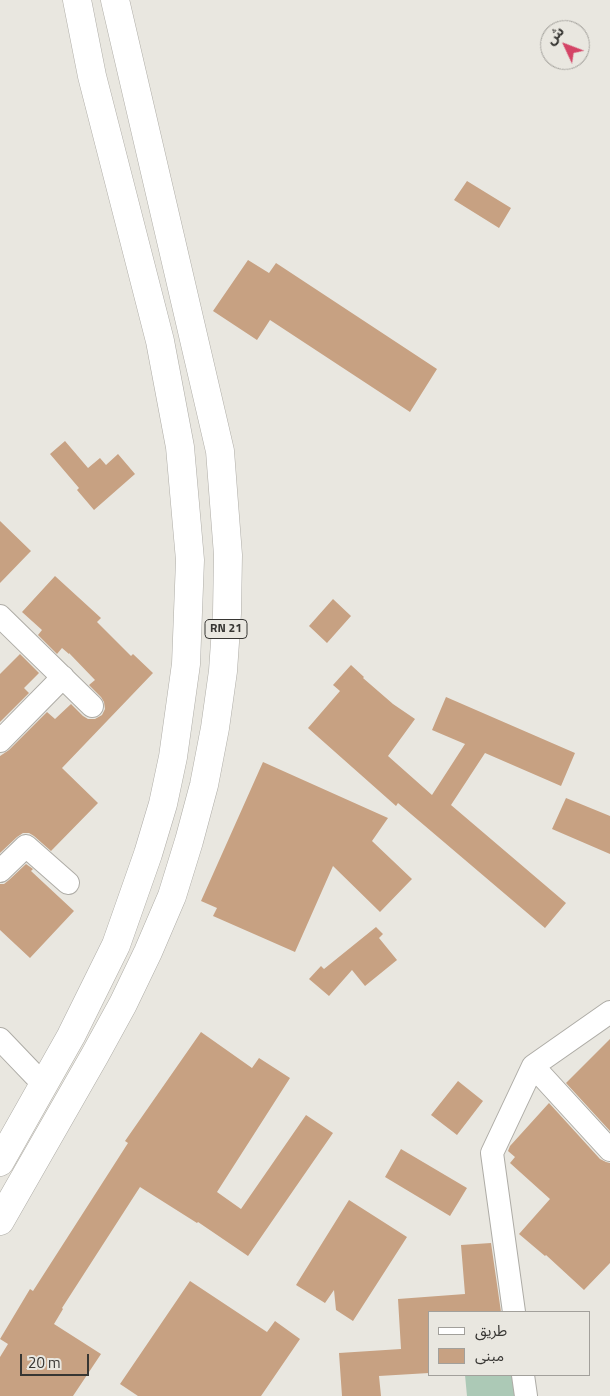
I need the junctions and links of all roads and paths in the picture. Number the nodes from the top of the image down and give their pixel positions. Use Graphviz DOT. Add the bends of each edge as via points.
graph roads {
  1 [pos="77,0"];
  2 [pos="115,0"];
  3 [pos="0,616"];
  4 [pos="63,677"];
  5 [pos="92,706"];
  6 [pos="0,741"];
  7 [pos="0,871"];
  8 [pos="68,883"];
  9 [pos="610,1012"];
  10 [pos="0,1039"];
  11 [pos="533,1066"];
  12 [pos="43,1084"];
  13 [pos="610,1150"];
  14 [pos="0,1162"];
  15 [pos="0,1221"];
  16 [pos="514,1311"];
  17 [pos="523,1376"];
  18 [pos="526,1396"];
  1 -- 12 [label="main road, RN 21" via="92,76 160,341 180,447 190,560 186,664 163,804 116,945 75,1029"];
  2 -- 15 [label="main road, RN 21" via="220,451 228,555 223,670 216,728 204,785 172,896 118,1012"];
  3 -- 4 [label="street"];
  4 -- 5 [label="street"];
  4 -- 6 [label="street"];
  7 -- 8 [label="street" via="26,846"];
  9 -- 11 [label="street"];
  10 -- 12 [label="street"];
  11 -- 13 [label="street"];
  11 -- 16 [label="street" via="492,1153"];
  12 -- 14 [label="main road, RN 21"];
  17 -- 18 [label="street"];
}
